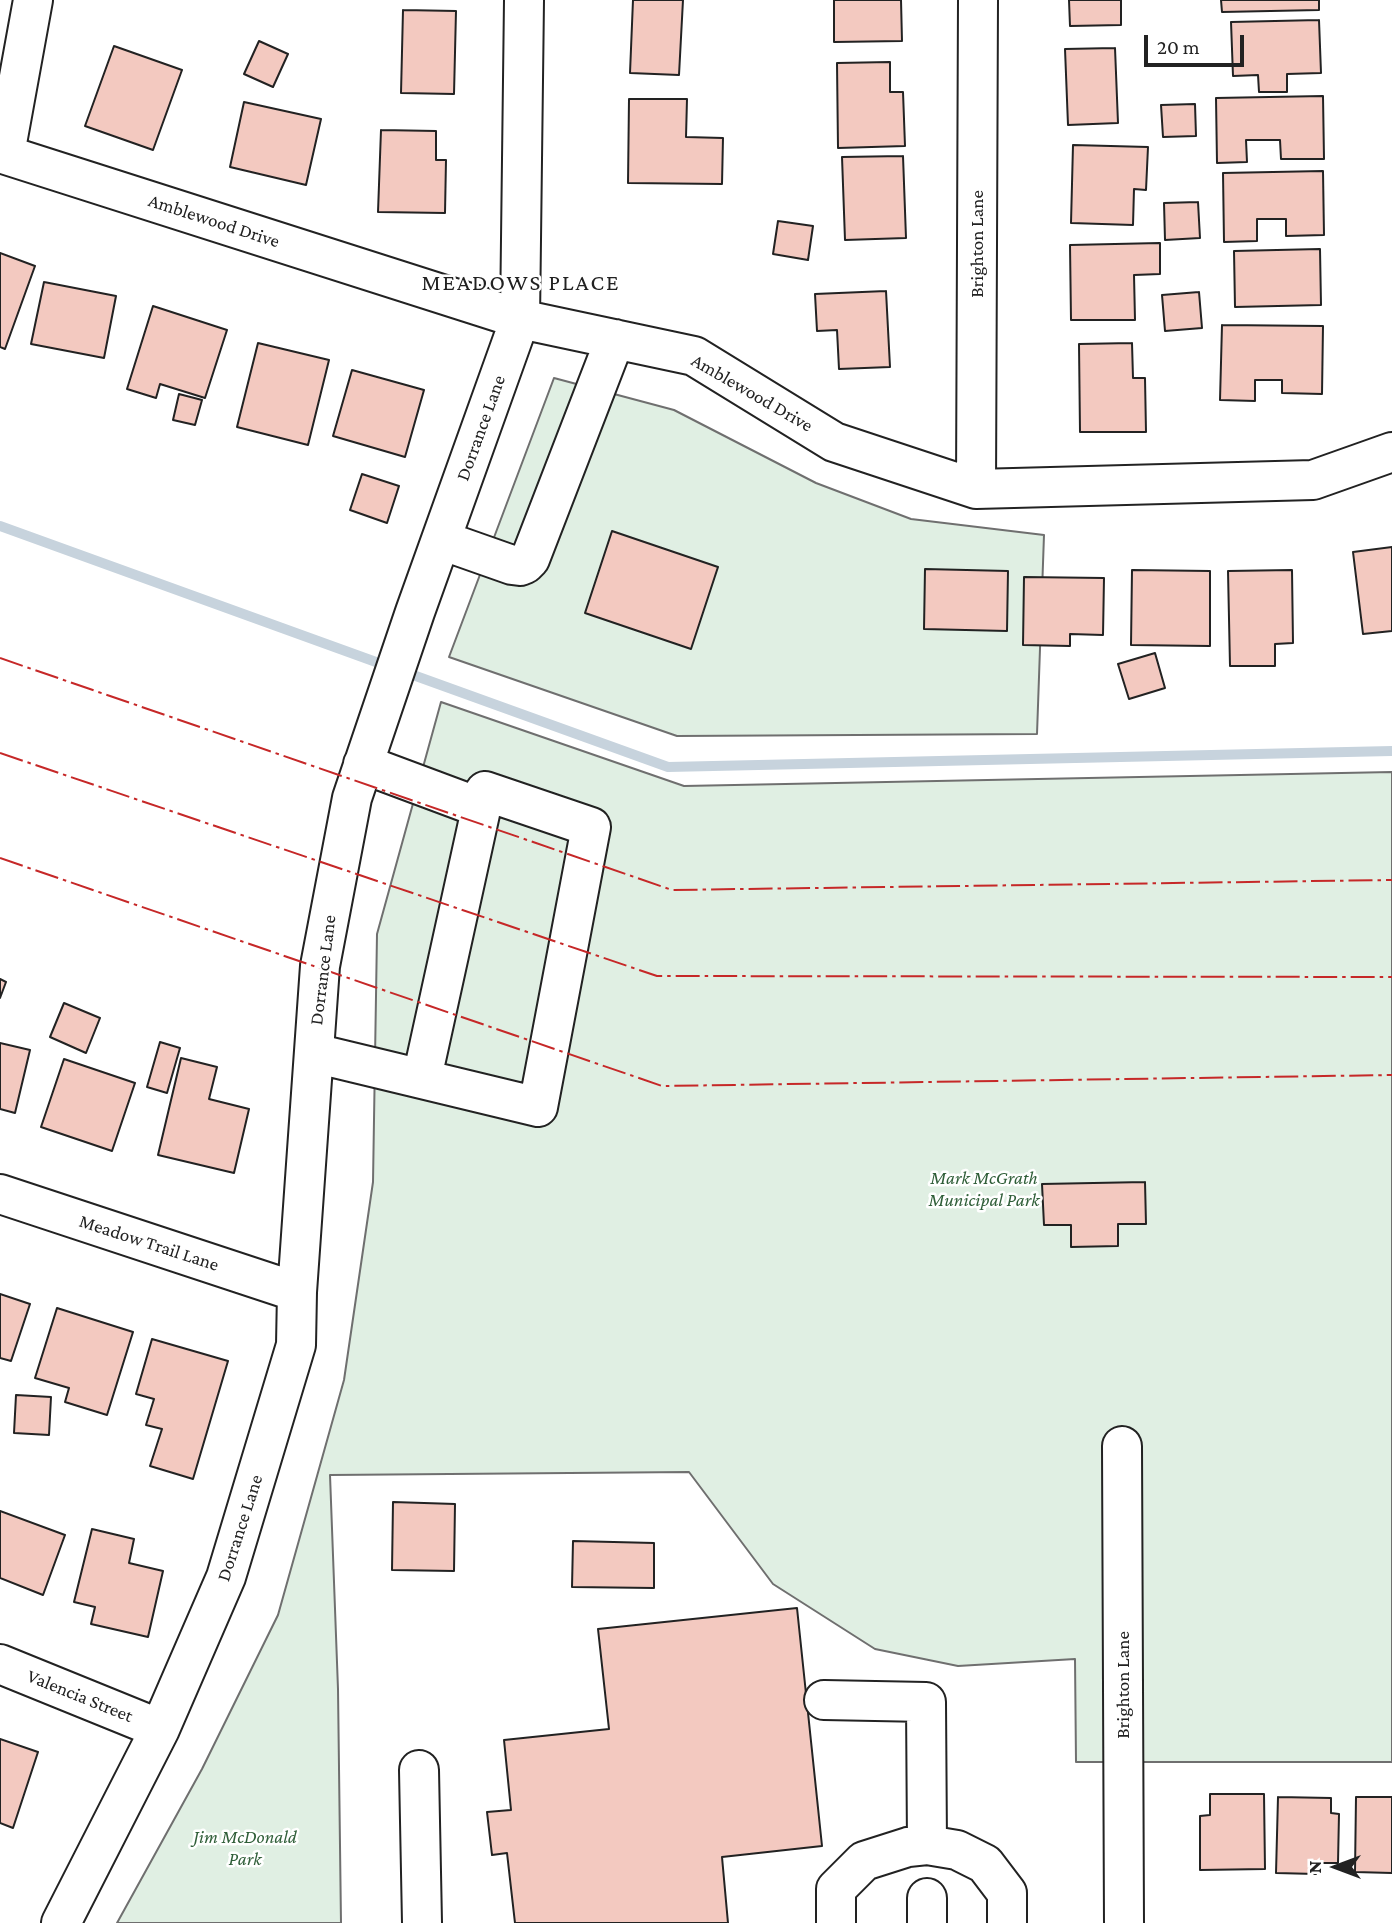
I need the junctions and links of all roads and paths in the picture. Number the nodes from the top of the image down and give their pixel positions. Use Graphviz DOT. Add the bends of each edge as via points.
graph roads {
  1 [pos="33,0"];
  2 [pos="524,0"];
  3 [pos="978,0"];
  4 [pos="2,153"];
  5 [pos="520,318"];
  6 [pos="615,339"];
  7 [pos="1392,452"];
  8 [pos="976,489"];
  9 [pos="441,540"];
  10 [pos="363,764"];
  11 [pos="481,808"];
  12 [pos="314,1052"];
  13 [pos="422,1078"];
  14 [pos="0,1194"];
  15 [pos="297,1293"];
  16 [pos="1122,1447"];
  17 [pos="0,1664"];
  18 [pos="824,1700"];
  19 [pos="160,1729"];
  20 [pos="419,1770"];
  21 [pos="927,1845"];
  22 [pos="61,1923"];
  23 [pos="422,1923"];
  24 [pos="836,1923"];
  25 [pos="1007,1923"];
  26 [pos="1124,1923"];
  1 -- 4 [label="street"];
  2 -- 5 [label="street, Dorrance Lane"];
  3 -- 8 [label="street, Brighton Lane"];
  4 -- 5 [label="street, Amblewood Drive"];
  5 -- 6 [label="street, Amblewood Drive"];
  5 -- 9 [label="street, Dorrance Lane"];
  6 -- 8 [label="street, Amblewood Drive" via="694,356 834,442"];
  6 -- 9 [label="street" via="530,559 512,565"];
  7 -- 8 [label="street, Amblewood Drive" via="1313,480"];
  9 -- 10 [label="street, Dorrance Lane"];
  10 -- 11 [label="street"];
  10 -- 12 [label="street, Dorrance Lane" via="320,966"];
  11 -- 13 [label="street"];
  11 -- 13 [label="street" via="485,791 591,827 538,1107"];
  12 -- 13 [label="street"];
  12 -- 15 [label="street, Dorrance Lane"];
  14 -- 15 [label="street, Meadow Trail Lane"];
  15 -- 19 [label="street, Dorrance Lane" via="296,1345 226,1577"];
  16 -- 26 [label="street, Brighton Lane"];
  17 -- 19 [label="street, Valencia Street"];
  18 -- 21 [label="street" via="926,1702"];
  19 -- 22 [label="street, Dorrance Lane"];
  20 -- 23 [label="street"];
  21 -- 24 [label="street" via="864,1861 836,1889"];
  21 -- 25 [label="street" via="957,1850 985,1864 1007,1893"];
}
